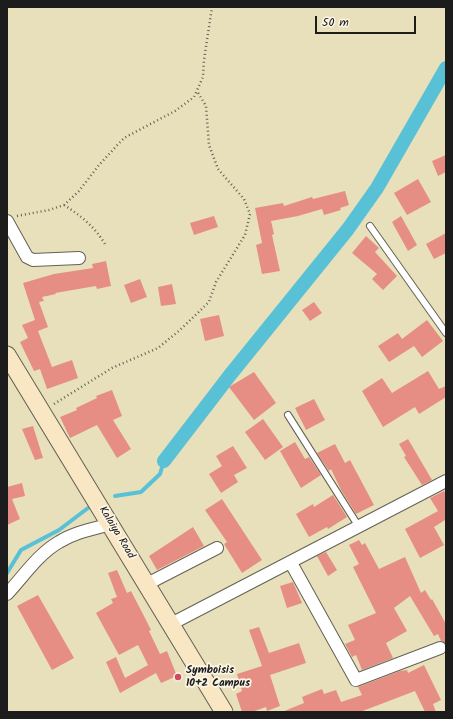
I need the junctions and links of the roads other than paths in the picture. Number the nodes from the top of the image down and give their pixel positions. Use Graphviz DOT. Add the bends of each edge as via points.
graph roads {
  1 [pos="10,219"];
  2 [pos="370,226"];
  3 [pos="79,258"];
  4 [pos="446,333"];
  5 [pos="7,355"];
  6 [pos="288,415"];
  7 [pos="446,481"];
  8 [pos="111,524"];
  9 [pos="359,527"];
  10 [pos="217,548"];
  11 [pos="291,563"];
  12 [pos="147,584"];
  13 [pos="7,594"];
  14 [pos="171,624"];
  15 [pos="440,648"];
  16 [pos="224,712"];
  1 -- 3 [label="street" via="27,257 33,260"];
  2 -- 4 [label="lane"];
  5 -- 8 [label="main road, Kalaiya Road"];
  6 -- 9 [label="lane"];
  7 -- 9 [label="street"];
  8 -- 12 [label="main road, Kalaiya Road"];
  8 -- 13 [label="street" via="77,533 58,542 35,561"];
  9 -- 11 [label="street"];
  10 -- 12 [label="street"];
  11 -- 14 [label="street"];
  11 -- 15 [label="street" via="356,680"];
  12 -- 14 [label="main road, Kalaiya Road"];
  14 -- 16 [label="main road, Kalaiya Road"];
}
